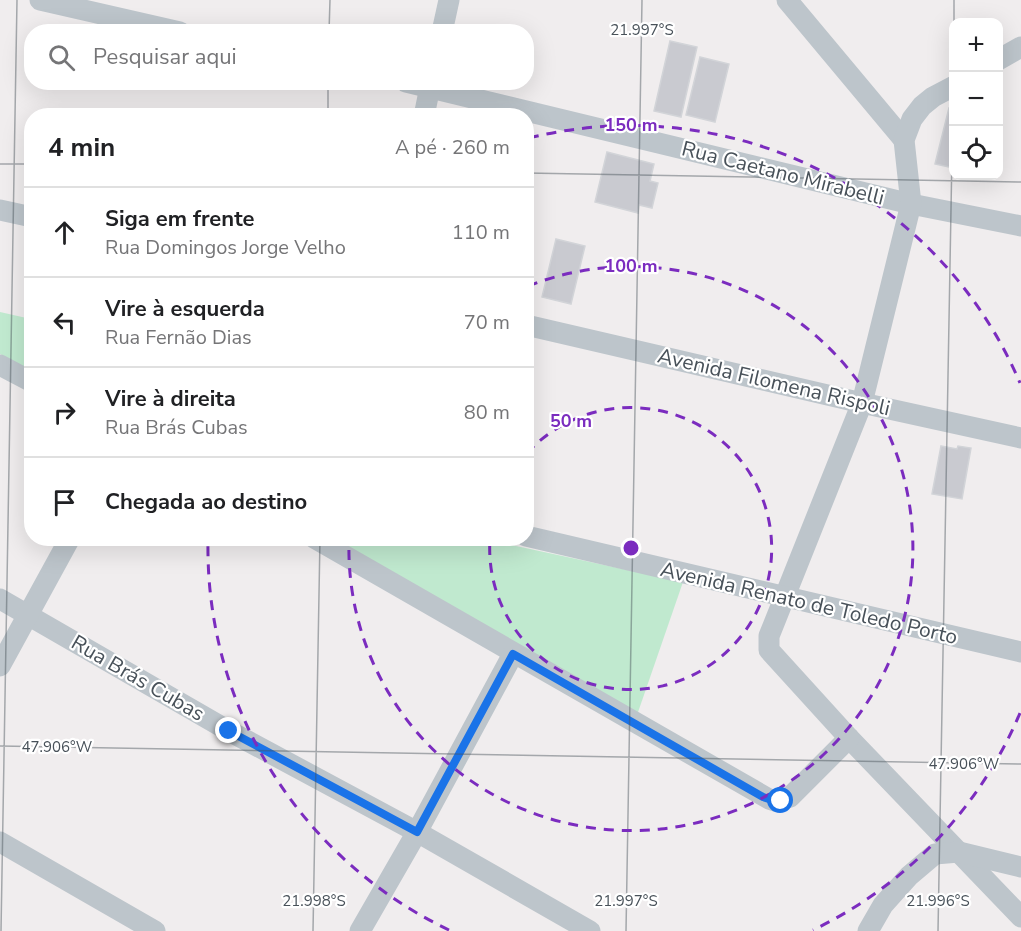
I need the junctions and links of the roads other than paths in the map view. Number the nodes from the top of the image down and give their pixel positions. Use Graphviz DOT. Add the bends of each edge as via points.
graph roads {
  1 [pos="40,0"];
  2 [pos="449,0"];
  3 [pos="787,0"];
  4 [pos="145,24"];
  5 [pos="444,24"];
  6 [pos="1021,47"];
  7 [pos="1003,58"];
  8 [pos="949,89"];
  9 [pos="430,90"];
  10 [pos="451,90"];
  11 [pos="426,108"];
  12 [pos="524,108"];
  13 [pos="534,111"];
  14 [pos="904,140"];
  15 [pos="911,204"];
  16 [pos="0,210"];
  17 [pos="24,216"];
  18 [pos="1021,226"];
  19 [pos="534,327"];
  20 [pos="0,365"];
  21 [pos="24,378"];
  22 [pos="862,403"];
  23 [pos="1021,438"];
  24 [pos="534,538"];
  25 [pos="66,546"];
  26 [pos="328,546"];
  27 [pos="786,596"];
  28 [pos="0,599"];
  29 [pos="28,615"];
  30 [pos="1021,652"];
  31 [pos="513,654"];
  32 [pos="0,666"];
  33 [pos="849,738"];
  34 [pos="417,832"];
  35 [pos="0,842"];
  36 [pos="959,852"];
  37 [pos="1021,867"];
  38 [pos="1021,917"];
  39 [pos="155,931"];
  40 [pos="360,931"];
  41 [pos="590,931"];
  42 [pos="868,931"];
  1 -- 4 [label="street"];
  2 -- 5 [label="street"];
  3 -- 14 [label="street"];
  6 -- 7 [label="street"];
  8 -- 14 [label="street" via="922,106"];
  9 -- 11 [label="street"];
  10 -- 12 [label="street, Rua Caetano Mirabelli"];
  13 -- 15 [label="street, Rua Caetano Mirabelli"];
  14 -- 15 [label="street"];
  15 -- 18 [label="street, Rua Caetano Mirabelli"];
  15 -- 22 [label="street"];
  16 -- 17 [label="street"];
  19 -- 22 [label="street, Avenida Filomena Rispoli"];
  20 -- 21 [label="street"];
  22 -- 23 [label="street, Avenida Filomena Rispoli"];
  22 -- 27 [label="street"];
  24 -- 27 [label="street, Avenida Renato de Toledo Porto"];
  25 -- 29 [label="street"];
  26 -- 31 [label="street"];
  27 -- 30 [label="street, Avenida Renato de Toledo Porto"];
  27 -- 33 [label="street" via="769,636 769,650"];
  28 -- 29 [label="street, Rua Brás Cubas"];
  29 -- 32 [label="street"];
  29 -- 34 [label="street, Rua Brás Cubas" via="229,731"];
  31 -- 33 [label="street" via="775,801 790,797"];
  31 -- 34 [label="street"];
  33 -- 36 [label="street"];
  34 -- 40 [label="street"];
  34 -- 41 [label="street, Rua Brás Cubas"];
  35 -- 39 [label="street"];
  36 -- 37 [label="street"];
  36 -- 38 [label="street"];
  36 -- 42 [label="street" via="935,854 909,876 883,905"];
}
